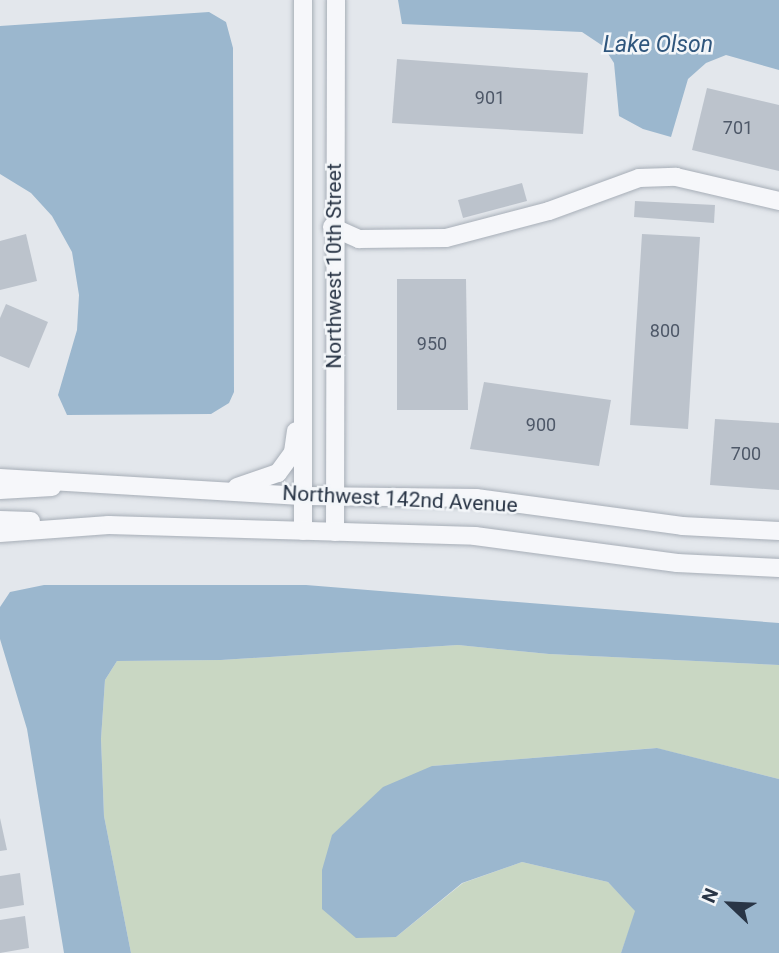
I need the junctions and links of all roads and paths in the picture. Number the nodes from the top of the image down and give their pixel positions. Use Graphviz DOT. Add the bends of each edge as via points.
graph roads {
  1 [pos="303,0"];
  2 [pos="336,0"];
  3 [pos="779,201"];
  4 [pos="332,227"];
  5 [pos="304,394"];
  6 [pos="0,478"];
  7 [pos="105,481"];
  8 [pos="230,490"];
  9 [pos="0,491"];
  10 [pos="21,491"];
  11 [pos="304,496"];
  12 [pos="337,496"];
  13 [pos="0,520"];
  14 [pos="20,521"];
  15 [pos="109,526"];
  16 [pos="303,531"];
  17 [pos="779,531"];
  18 [pos="335,532"];
  19 [pos="0,533"];
  20 [pos="779,568"];
  1 -- 5 [label="street, Northwest 10th Street"];
  2 -- 4 [label="street, Northwest 10th Street"];
  3 -- 4 [label="street" via="677,177 639,178 560,207 446,238 359,239"];
  4 -- 12 [label="street, Northwest 10th Street"];
  5 -- 8 [label="street" via="287,464 268,478"];
  5 -- 11 [label="street, Northwest 10th Street"];
  6 -- 7 [label="street, Northwest 142nd Avenue"];
  7 -- 8 [label="street, Northwest 142nd Avenue"];
  7 -- 10 [label="street, Northwest 142nd Avenue"];
  8 -- 11 [label="street, Northwest 142nd Avenue"];
  9 -- 10 [label="street, Northwest 142nd Avenue"];
  10 -- 14 [label="street"];
  11 -- 12 [label="street, Northwest 142nd Avenue"];
  11 -- 16 [label="street, Northwest 10th Street"];
  12 -- 17 [label="street, Northwest 142nd Avenue" via="476,498 682,526"];
  12 -- 18 [label="street, Northwest 10th Street"];
  13 -- 14 [label="street, Northwest 142nd Avenue"];
  14 -- 15 [label="street, Northwest 142nd Avenue"];
  15 -- 16 [label="street, Northwest 142nd Avenue"];
  15 -- 19 [label="street, Northwest 142nd Avenue"];
  16 -- 18 [label="street, Northwest 142nd Avenue"];
  18 -- 20 [label="street, Northwest 142nd Avenue" via="475,536 677,563"];
}
